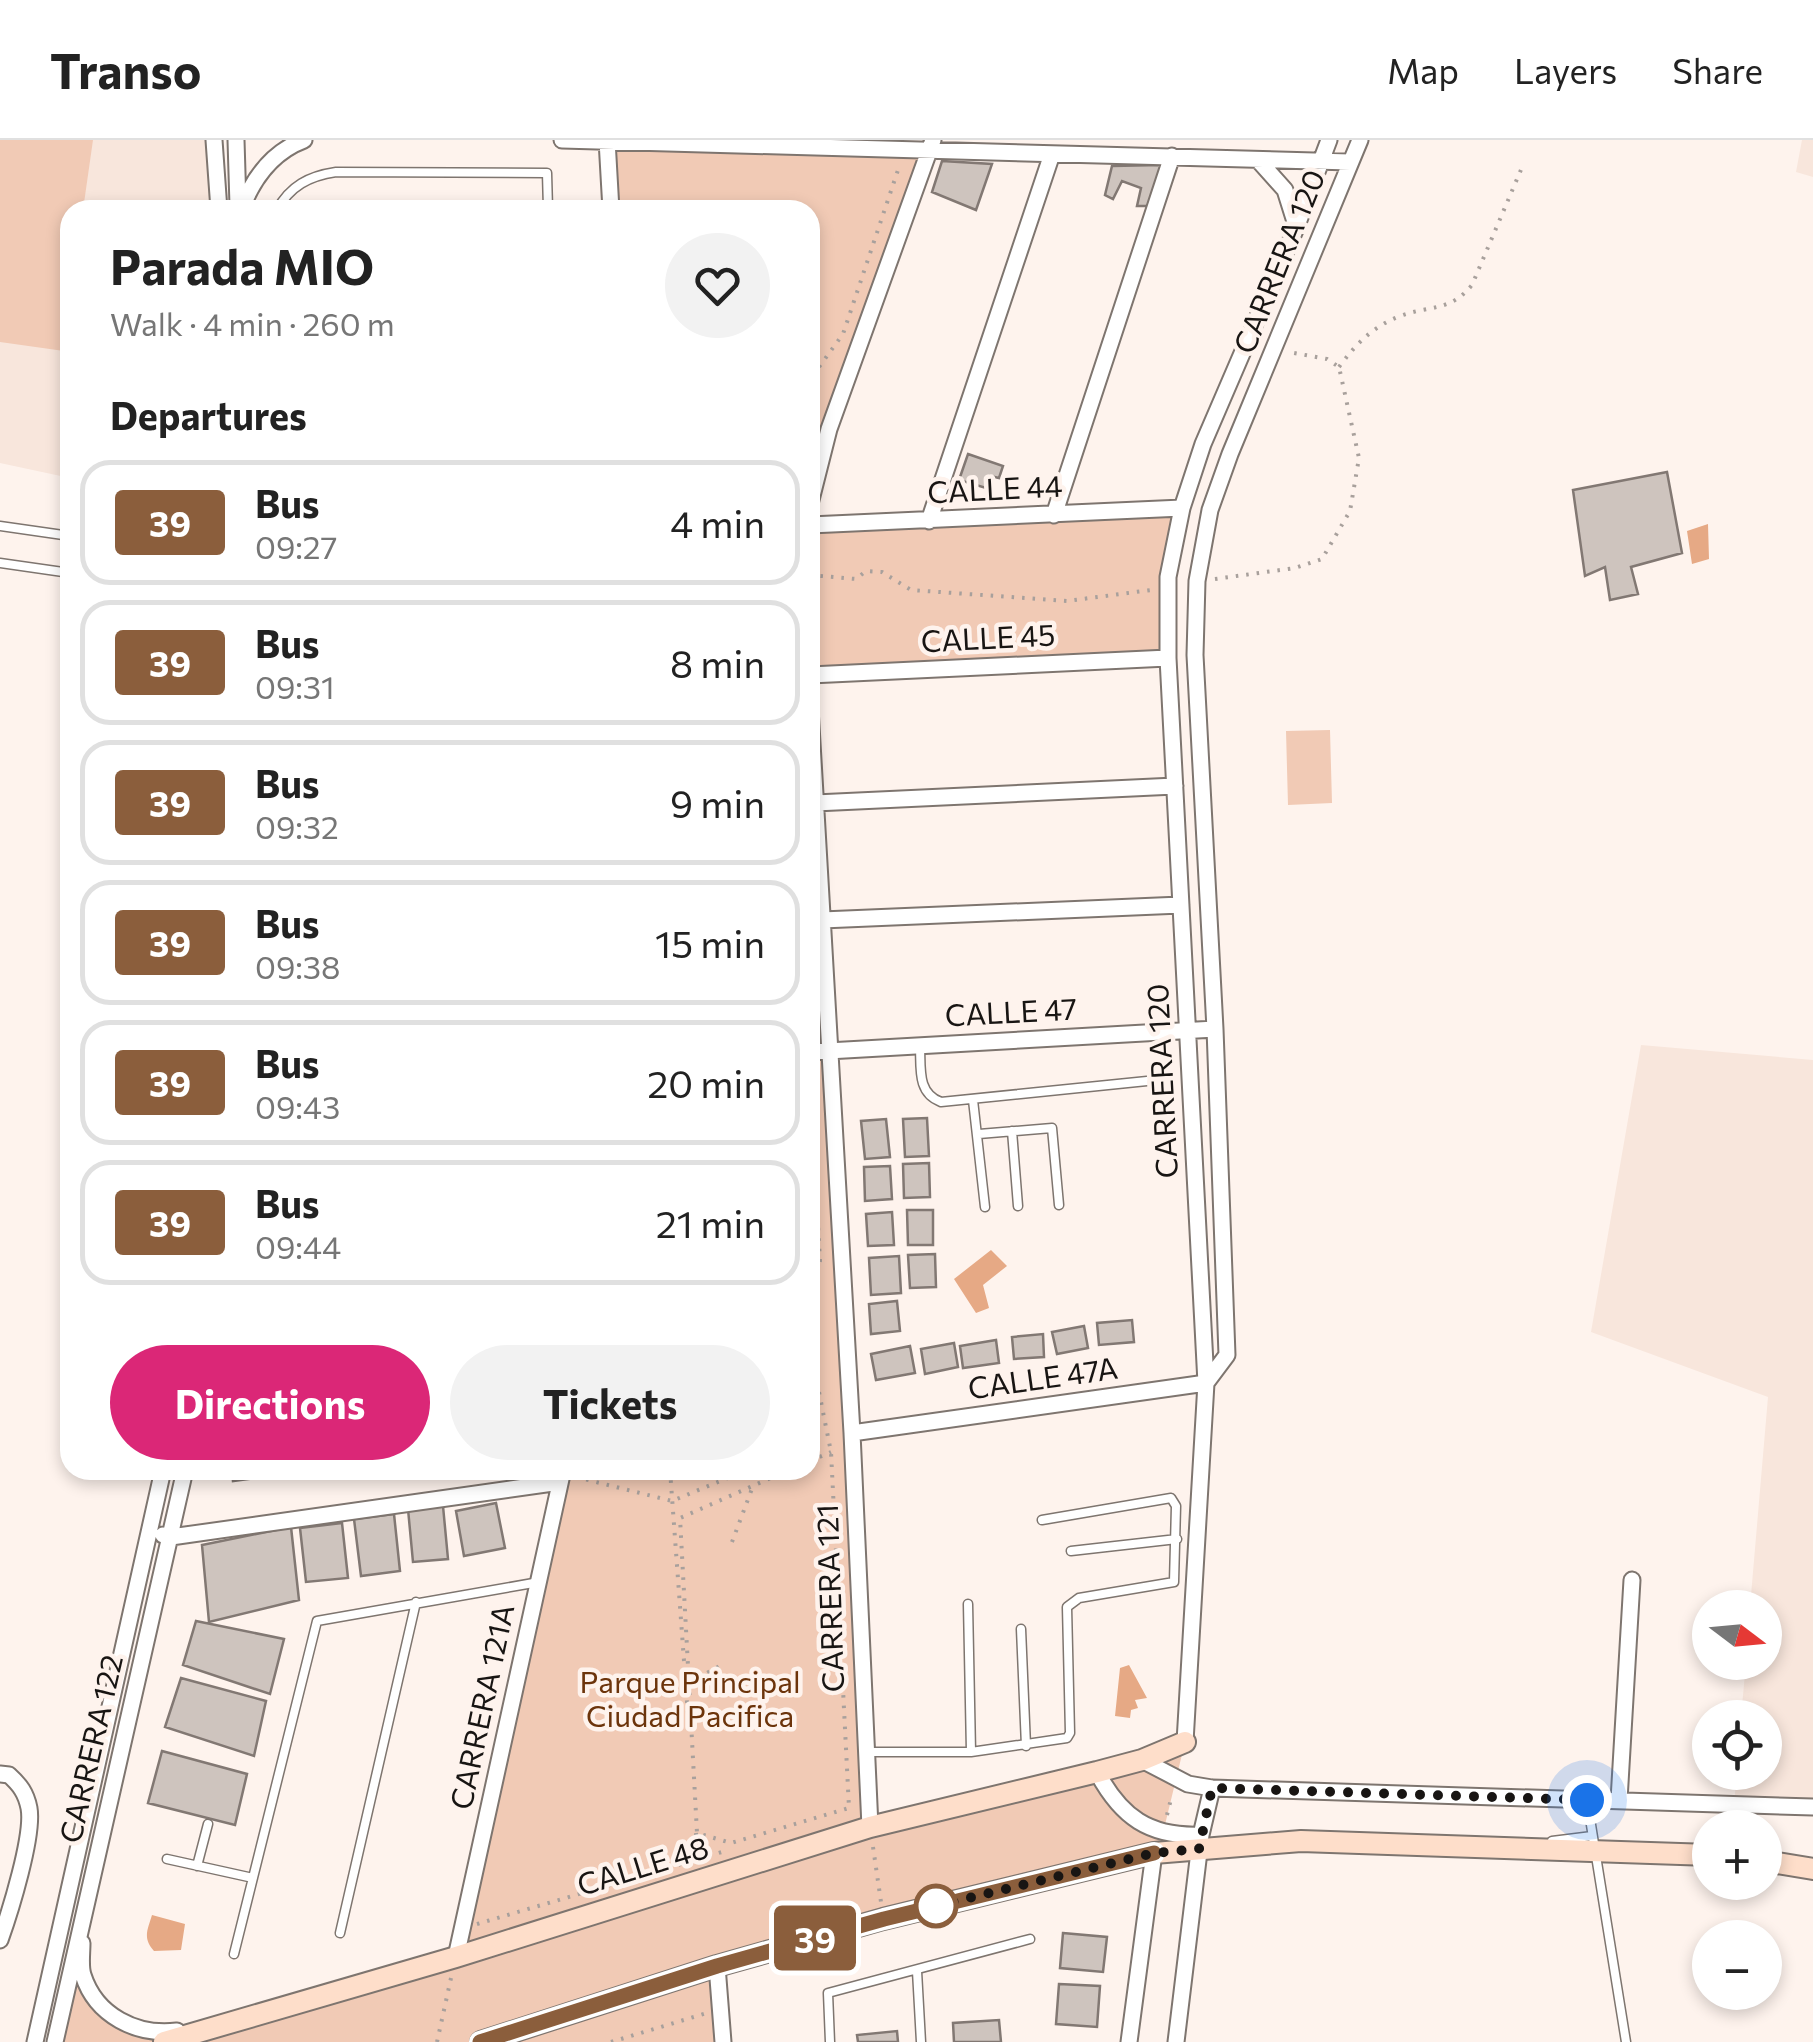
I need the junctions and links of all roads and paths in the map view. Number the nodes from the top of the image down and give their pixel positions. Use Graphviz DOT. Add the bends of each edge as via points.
graph roads {
  1 [pos="214,140"];
  2 [pos="236,140"];
  3 [pos="304,140"];
  4 [pos="562,140"];
  5 [pos="607,140"];
  6 [pos="1329,140"];
  7 [pos="1360,140"];
  8 [pos="931,146"];
  9 [pos="905,150"];
  10 [pos="1052,154"];
  11 [pos="1172,156"];
  12 [pos="1259,160"];
  13 [pos="1320,162"];
  14 [pos="1350,162"];
  15 [pos="1522,165"];
  16 [pos="218,200"];
  17 [pos="239,200"];
  18 [pos="245,200"];
  19 [pos="284,200"];
  20 [pos="548,200"];
  21 [pos="610,200"];
  22 [pos="1296,228"];
  23 [pos="855,324"];
  24 [pos="848,342"];
  25 [pos="1274,350"];
  26 [pos="820,366"];
  27 [pos="1339,367"];
  28 [pos="820,467"];
  29 [pos="1182,508"];
  30 [pos="1054,515"];
  31 [pos="929,520"];
  32 [pos="820,525"];
  33 [pos="0,526"];
  34 [pos="60,535"];
  35 [pos="0,563"];
  36 [pos="60,572"];
  37 [pos="820,577"];
  38 [pos="1198,580"];
  39 [pos="1168,587"];
  40 [pos="1168,658"];
  41 [pos="820,675"];
  42 [pos="1175,786"];
  43 [pos="820,803"];
  44 [pos="820,887"];
  45 [pos="1182,906"];
  46 [pos="822,920"];
  47 [pos="1215,1029"];
  48 [pos="1188,1030"];
  49 [pos="920,1046"];
  50 [pos="820,1051"];
  51 [pos="828,1051"];
  52 [pos="1147,1082"];
  53 [pos="973,1100"];
  54 [pos="1012,1132"];
  55 [pos="979,1134"];
  56 [pos="1059,1204"];
  57 [pos="1018,1206"];
  58 [pos="985,1207"];
  59 [pos="1206,1383"];
  60 [pos="820,1397"];
  61 [pos="852,1434"];
  62 [pos="831,1452"];
  63 [pos="820,1457"];
  64 [pos="161,1480"];
  65 [pos="183,1480"];
  66 [pos="529,1480"];
  67 [pos="565,1480"];
  68 [pos="590,1480"];
  69 [pos="671,1480"];
  70 [pos="724,1480"];
  71 [pos="767,1480"];
  72 [pos="753,1486"];
  73 [pos="672,1502"];
  74 [pos="1042,1520"];
  75 [pos="149,1532"];
  76 [pos="171,1537"];
  77 [pos="1177,1538"];
  78 [pos="732,1542"];
  79 [pos="1071,1551"];
  80 [pos="1632,1580"];
  81 [pos="538,1582"];
  82 [pos="416,1602"];
  83 [pos="968,1604"];
  84 [pos="1021,1629"];
  85 [pos="722,1664"];
  86 [pos="689,1682"];
  87 [pos="1185,1742"];
  88 [pos="1026,1746"];
  89 [pos="865,1752"];
  90 [pos="971,1752"];
  91 [pos="1142,1760"];
  92 [pos="1097,1772"];
  93 [pos="0,1774"];
  94 [pos="1176,1778"];
  95 [pos="1212,1788"];
  96 [pos="1587,1800"];
  97 [pos="1619,1800"];
  98 [pos="1813,1807"];
  99 [pos="208,1824"];
  100 [pos="870,1827"];
  101 [pos="807,1829"];
  102 [pos="1200,1842"];
  103 [pos="1159,1843"];
  104 [pos="1529,1843"];
  105 [pos="1593,1843"];
  106 [pos="1692,1853"];
  107 [pos="698,1858"];
  108 [pos="167,1859"];
  109 [pos="1782,1863"];
  110 [pos="197,1866"];
  111 [pos="1813,1868"];
  112 [pos="252,1878"];
  113 [pos="81,1914"];
  114 [pos="884,1919"];
  115 [pos="477,1924"];
  116 [pos="340,1933"];
  117 [pos="1030,1939"];
  118 [pos="0,1940"];
  119 [pos="234,1954"];
  120 [pos="456,1956"];
  121 [pos="717,1966"];
  122 [pos="917,1971"];
  123 [pos="714,2010"];
  124 [pos="226,2026"];
  125 [pos="35,2042"];
  126 [pos="54,2042"];
  127 [pos="164,2042"];
  128 [pos="437,2042"];
  129 [pos="480,2042"];
  130 [pos="612,2042"];
  131 [pos="723,2042"];
  132 [pos="830,2042"];
  133 [pos="921,2042"];
  134 [pos="1129,2042"];
  135 [pos="1176,2042"];
  136 [pos="1626,2042"];
  1 -- 16 [label="street"];
  2 -- 17 [label="street"];
  3 -- 18 [label="street" via="277,154"];
  4 -- 5 [label="street"];
  5 -- 9 [label="street"];
  5 -- 21 [label="street"];
  6 -- 13 [label="street, CARRERA 120"];
  7 -- 14 [label="street, CARRERA 120"];
  8 -- 9 [label="street"];
  8 -- 10 [label="street"];
  8 -- 28 [label="street"];
  9 -- 26 [label="path" via="843,334"];
  10 -- 11 [label="street"];
  10 -- 31 [label="street"];
  11 -- 12 [label="street"];
  11 -- 30 [label="street"];
  12 -- 13 [label="street"];
  12 -- 22 [label="street" via="1285,190"];
  13 -- 14 [label="street"];
  13 -- 22 [label="street, CARRERA 120"];
  14 -- 25 [label="street, CARRERA 120"];
  15 -- 27 [label="path" via="1472,285 1459,301 1401,316 1361,337"];
  19 -- 20 [label="lane" via="306,180 336,172 547,173"];
  22 -- 29 [label="street, CARRERA 120" via="1202,444"];
  23 -- 24 [label="path"];
  25 -- 27 [label="path"];
  25 -- 38 [label="street, CARRERA 120" via="1210,510"];
  27 -- 38 [label="path" via="1360,458 1358,484 1322,559"];
  29 -- 30 [label="street, CALLE 44"];
  29 -- 39 [label="street, CARRERA 120"];
  30 -- 31 [label="street, CALLE 44"];
  31 -- 32 [label="street, CALLE 44"];
  33 -- 34 [label="lane"];
  35 -- 36 [label="lane"];
  37 -- 39 [label="path" via="856,579 866,571 882,572 911,590 1067,602"];
  38 -- 47 [label="street, CARRERA 120" via="1194,655"];
  39 -- 40 [label="street, CARRERA 120"];
  40 -- 41 [label="street, CALLE 45"];
  40 -- 42 [label="street, CARRERA 120"];
  42 -- 43 [label="street"];
  42 -- 45 [label="street, CARRERA 120"];
  44 -- 46 [label="street, CARRERA 121"];
  45 -- 46 [label="street"];
  45 -- 48 [label="street, CARRERA 120"];
  46 -- 51 [label="street, CARRERA 121"];
  47 -- 48 [label="street, CALLE 47"];
  47 -- 59 [label="street, CARRERA 120" via="1227,1354"];
  48 -- 49 [label="street, CALLE 47"];
  48 -- 59 [label="street, CARRERA 120"];
  49 -- 51 [label="street, CALLE 47"];
  49 -- 53 [label="lane" via="929,1098"];
  50 -- 51 [label="street, CALLE 47"];
  51 -- 61 [label="street, CARRERA 121"];
  52 -- 53 [label="lane"];
  53 -- 55 [label="lane"];
  54 -- 55 [label="lane"];
  54 -- 56 [label="lane" via="1052,1128"];
  54 -- 57 [label="lane"];
  55 -- 58 [label="lane"];
  59 -- 61 [label="street, CALLE 47A"];
  59 -- 87 [label="street, CARRERA 120"];
  60 -- 62 [label="path"];
  61 -- 89 [label="street, CARRERA 121"];
  62 -- 63 [label="path"];
  62 -- 86 [label="path" via="849,1808 731,1843 697,1833"];
  64 -- 75 [label="street, CARRERA 122"];
  65 -- 76 [label="street, CARRERA 122"];
  66 -- 76 [label="street"];
  67 -- 81 [label="street, CARRERA 121A"];
  68 -- 73 [label="path"];
  69 -- 73 [label="path"];
  70 -- 73 [label="path"];
  71 -- 72 [label="path"];
  72 -- 78 [label="path"];
  72 -- 86 [label="path" via="680,1518"];
  73 -- 107 [label="path"];
  74 -- 77 [label="lane" via="1171,1498"];
  75 -- 76 [label="street"];
  75 -- 125 [label="street, CARRERA 122"];
  76 -- 113 [label="street, CARRERA 122"];
  77 -- 79 [label="lane"];
  77 -- 88 [label="lane" via="1174,1582 1072,1600 1065,1615 1070,1733"];
  80 -- 97 [label="street"];
  81 -- 82 [label="lane"];
  81 -- 120 [label="street, CARRERA 121A"];
  82 -- 112 [label="lane" via="316,1621"];
  82 -- 116 [label="lane"];
  83 -- 90 [label="lane"];
  84 -- 88 [label="lane"];
  85 -- 86 [label="path"];
  87 -- 91 [label="main road, CALLE 48"];
  88 -- 90 [label="lane"];
  89 -- 90 [label="lane"];
  89 -- 100 [label="street, CARRERA 121"];
  91 -- 92 [label="main road, CALLE 48"];
  91 -- 94 [label="street"];
  92 -- 100 [label="main road, CALLE 48"];
  92 -- 103 [label="street" via="1110,1798"];
  93 -- 118 [label="street" via="10,1774 23,1788 30,1812 15,1900"];
  94 -- 95 [label="street"];
  94 -- 103 [label="path"];
  95 -- 96 [label="street"];
  95 -- 102 [label="street"];
  96 -- 97 [label="street"];
  96 -- 105 [label="lane"];
  97 -- 98 [label="street"];
  99 -- 110 [label="lane"];
  100 -- 114 [label="path"];
  100 -- 120 [label="main road, CALLE 48"];
  101 -- 107 [label="path"];
  102 -- 103 [label="main road"];
  102 -- 105 [label="main road"];
  102 -- 135 [label="street"];
  103 -- 114 [label="main road"];
  103 -- 134 [label="street"];
  104 -- 105 [label="lane"];
  105 -- 106 [label="main road"];
  105 -- 136 [label="lane"];
  107 -- 115 [label="path"];
  108 -- 110 [label="lane"];
  109 -- 111 [label="main road"];
  110 -- 112 [label="lane"];
  112 -- 119 [label="lane"];
  113 -- 124 [label="street" via="82,1973 109,2014 136,2029 162,2033"];
  113 -- 126 [label="street, CARRERA 122"];
  114 -- 121 [label="main road"];
  117 -- 122 [label="lane"];
  120 -- 124 [label="main road, CALLE 48"];
  120 -- 128 [label="path"];
  121 -- 129 [label="main road"];
  121 -- 131 [label="street"];
  122 -- 132 [label="lane" via="828,1993"];
  122 -- 133 [label="lane"];
  123 -- 130 [label="path"];
  124 -- 127 [label="main road, CALLE 48"];
}
